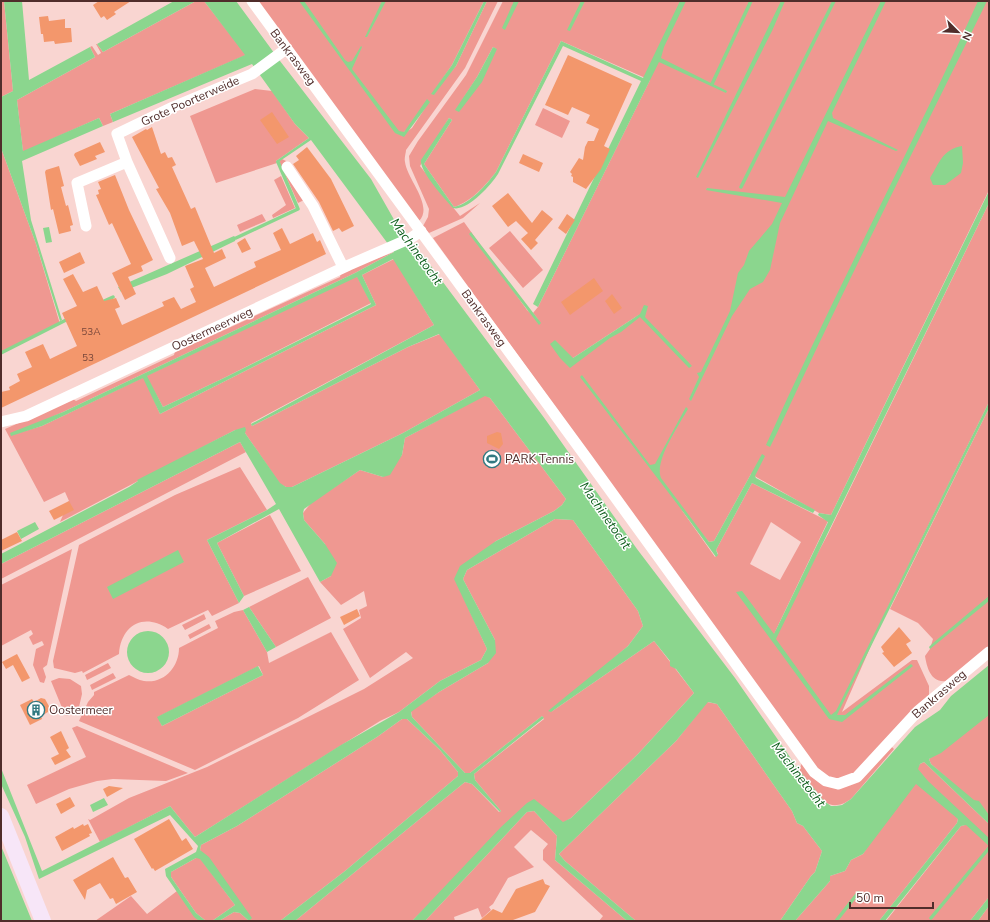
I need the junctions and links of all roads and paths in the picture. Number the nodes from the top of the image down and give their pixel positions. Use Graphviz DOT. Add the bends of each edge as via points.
graph roads {
  1 [pos="252,1"];
  2 [pos="282,52"];
  3 [pos="127,162"];
  4 [pos="287,167"];
  5 [pos="86,226"];
  6 [pos="421,231"];
  7 [pos="170,258"];
  8 [pos="344,267"];
  9 [pos="1,422"];
  10 [pos="989,652"];
  11 [pos="1,816"];
  12 [pos="43,921"];
  1 -- 2 [label="street, Bankrasweg"];
  2 -- 3 [label="street, Grote Poorterweide" via="252,74 172,107 117,134"];
  2 -- 6 [label="street, Bankrasweg"];
  3 -- 5 [label="street" via="77,183"];
  3 -- 7 [label="street, Grote Poorterweide"];
  4 -- 8 [label="street" via="313,206"];
  6 -- 8 [label="street, Oostermeerweg" via="411,238"];
  6 -- 10 [label="street, Bankrasweg" via="814,772 826,781 838,784 857,777 918,711"];
  8 -- 9 [label="street, Oostermeerweg" via="26,416"];
  11 -- 12 [label="street"];
}
